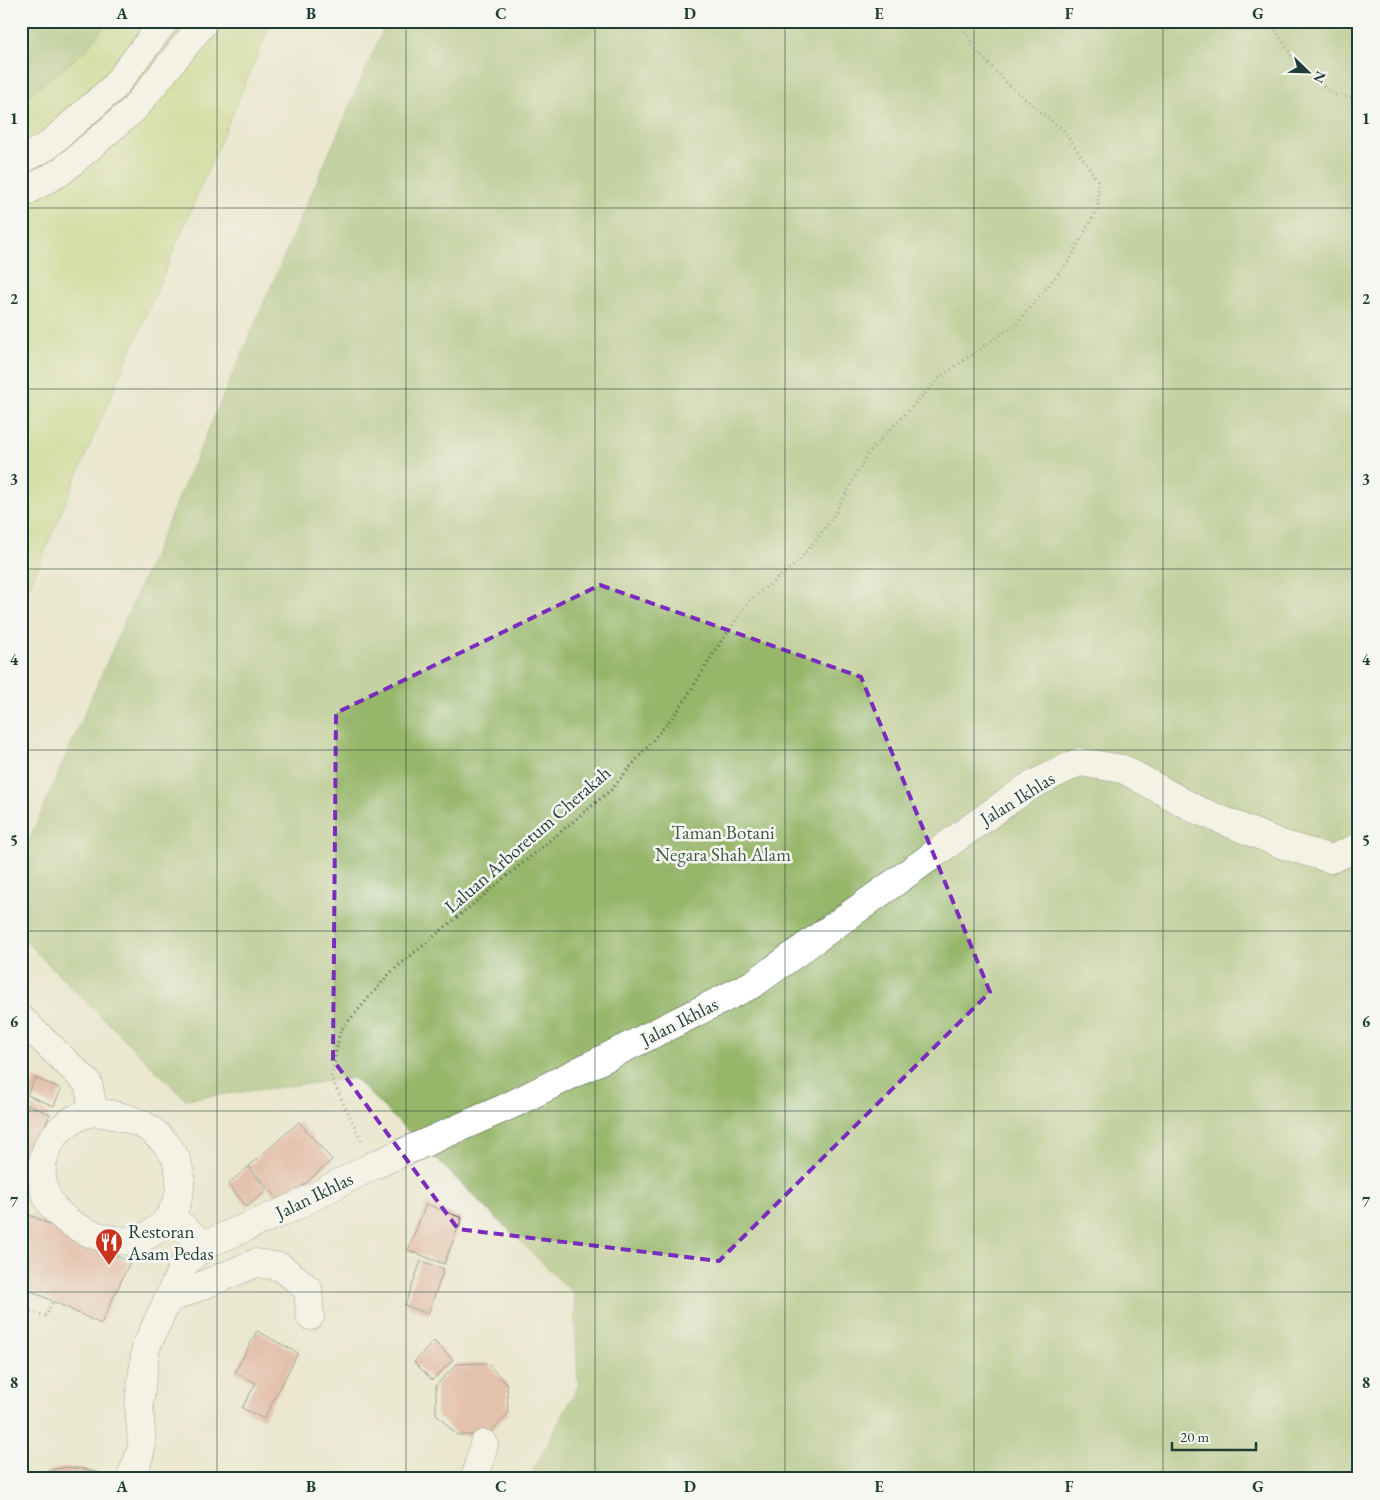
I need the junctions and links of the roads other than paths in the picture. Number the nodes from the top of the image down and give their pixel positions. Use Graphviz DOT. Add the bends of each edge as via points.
graph roads {
  1 [pos="165,21"];
  2 [pos="204,21"];
  3 [pos="21,160"];
  4 [pos="21,194"];
  5 [pos="1359,847"];
  6 [pos="21,1019"];
  7 [pos="94,1112"];
  8 [pos="170,1216"];
  9 [pos="204,1245"];
  10 [pos="168,1300"];
  11 [pos="310,1316"];
  12 [pos="484,1444"];
  13 [pos="130,1479"];
  14 [pos="475,1479"];
  1 -- 3 [label="street" via="113,88 46,147"];
  2 -- 4 [label="street" via="134,109 62,171"];
  5 -- 9 [label="street, Jalan Ikhlas" via="1332,859 1281,844 1195,809 1123,770 1079,762 1028,787 753,984 509,1106 372,1166 294,1207"];
  6 -- 7 [label="street" via="88,1084"];
  7 -- 8 [label="street" via="128,1118 145,1126 164,1142 177,1160 181,1179 178,1198"];
  7 -- 8 [label="street" via="82,1114 65,1124 52,1138 44,1155 45,1193 58,1212 77,1228 118,1241 140,1240 157,1230"];
  8 -- 9 [label="street"];
  9 -- 10 [label="street, Jalan Ikhlas" via="184,1264"];
  10 -- 11 [label="street" via="256,1263 281,1267 308,1289"];
  10 -- 13 [label="street, Jalan Ikhlas" via="146,1347 139,1405 142,1445"];
  12 -- 14 [label="street"];
}
